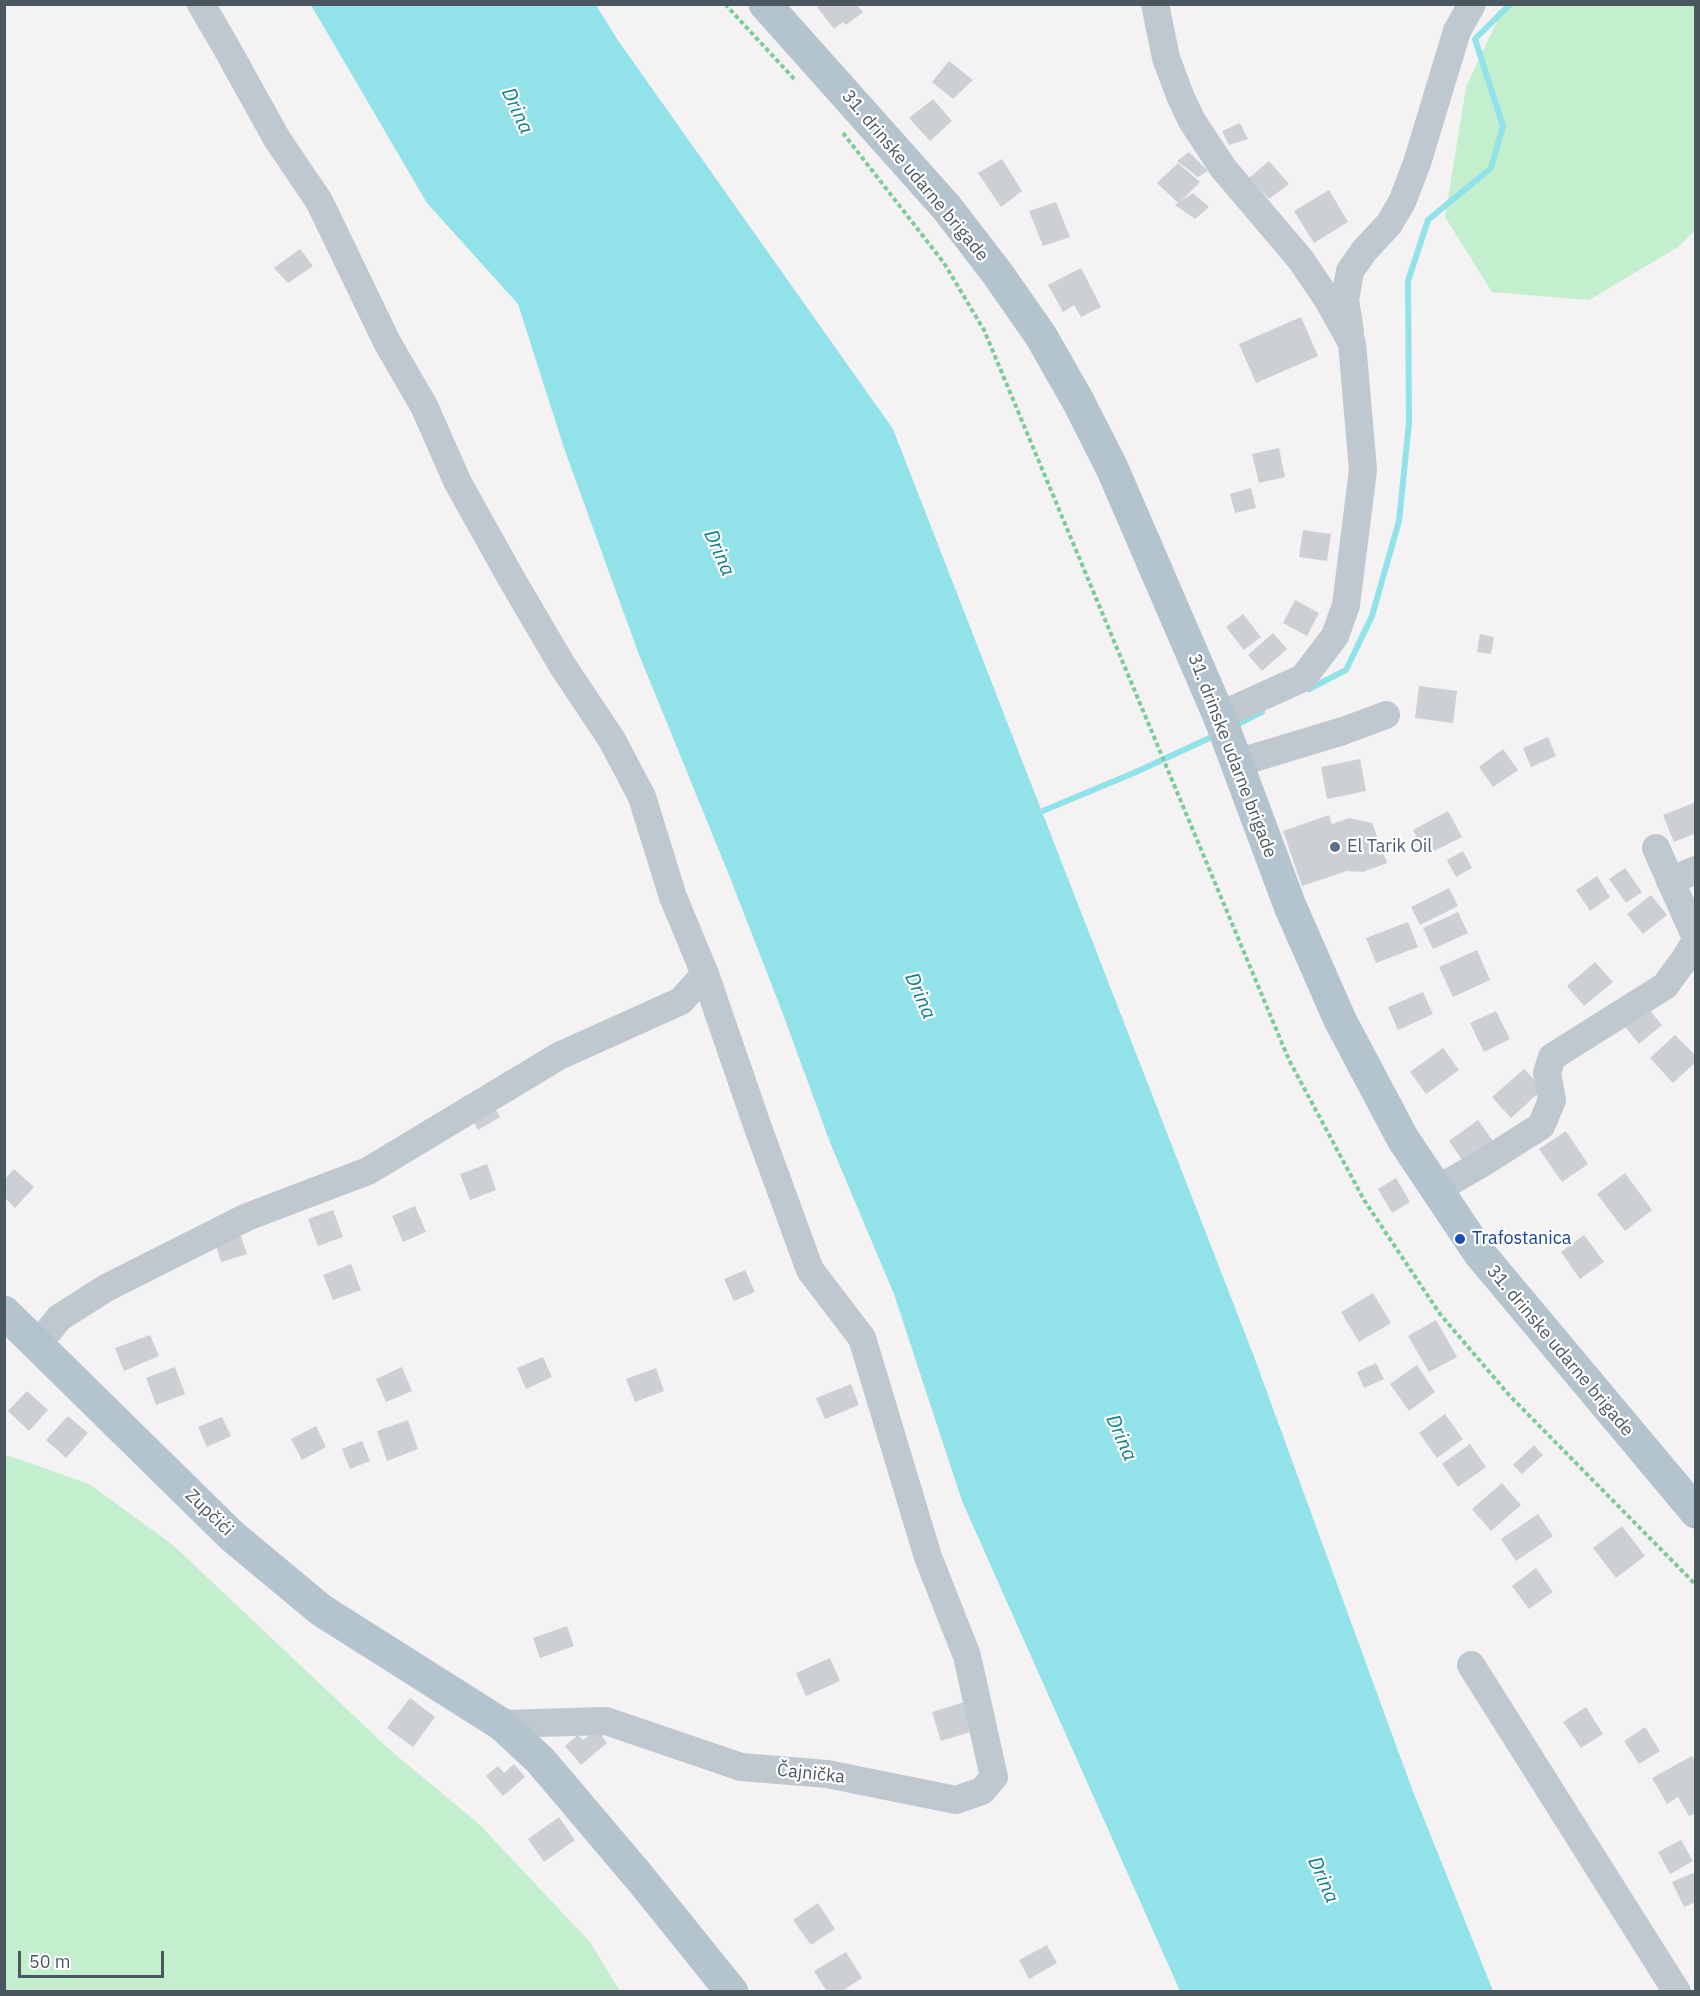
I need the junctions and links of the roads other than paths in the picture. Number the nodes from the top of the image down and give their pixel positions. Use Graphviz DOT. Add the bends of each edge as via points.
graph roads {
  1 [pos="201,4"];
  2 [pos="765,4"];
  3 [pos="1155,4"];
  4 [pos="1472,4"];
  5 [pos="1352,343"];
  6 [pos="1386,715"];
  7 [pos="1226,733"];
  8 [pos="1656,848"];
  9 [pos="1683,875"];
  10 [pos="1695,939"];
  11 [pos="705,974"];
  12 [pos="1436,1190"];
  13 [pos="4,1312"];
  14 [pos="38,1344"];
  15 [pos="1695,1512"];
  16 [pos="1471,1665"];
  17 [pos="501,1724"];
  18 [pos="732,1992"];
  19 [pos="1677,1992"];
  1 -- 11 [label="street" via="277,140 319,201 387,342 424,406 458,483 642,797 673,897"];
  2 -- 7 [label="main road, 31. drinske udarne brigade" via="947,208 1041,336 1112,468"];
  3 -- 5 [label="street" via="1166,58 1192,121 1222,168 1301,260"];
  4 -- 5 [label="street" via="1457,31 1402,202 1350,271 1345,300"];
  5 -- 7 [label="street" via="1363,470 1346,605 1335,636 1303,678"];
  6 -- 7 [label="street" via="1343,731"];
  7 -- 12 [label="main road, 31. drinske udarne brigade" via="1290,906 1340,1020 1403,1139"];
  8 -- 9 [label="street"];
  9 -- 10 [label="street"];
  10 -- 12 [label="street" via="1665,986 1552,1057 1546,1073 1552,1100 1541,1126"];
  11 -- 14 [label="street" via="681,1001 559,1056 368,1171 247,1217 106,1288 59,1318"];
  11 -- 17 [label="street, Čajnička" via="810,1270 862,1338 928,1557 967,1656 994,1777 982,1791 956,1800 827,1774 741,1767 606,1721"];
  12 -- 15 [label="main road, 31. drinske udarne brigade" via="1480,1254"];
  13 -- 14 [label="main road, Zupčići"];
  14 -- 17 [label="main road, Zupčići" via="232,1536 321,1610"];
  16 -- 19 [label="street"];
  17 -- 18 [label="main road" via="540,1760"];
}
